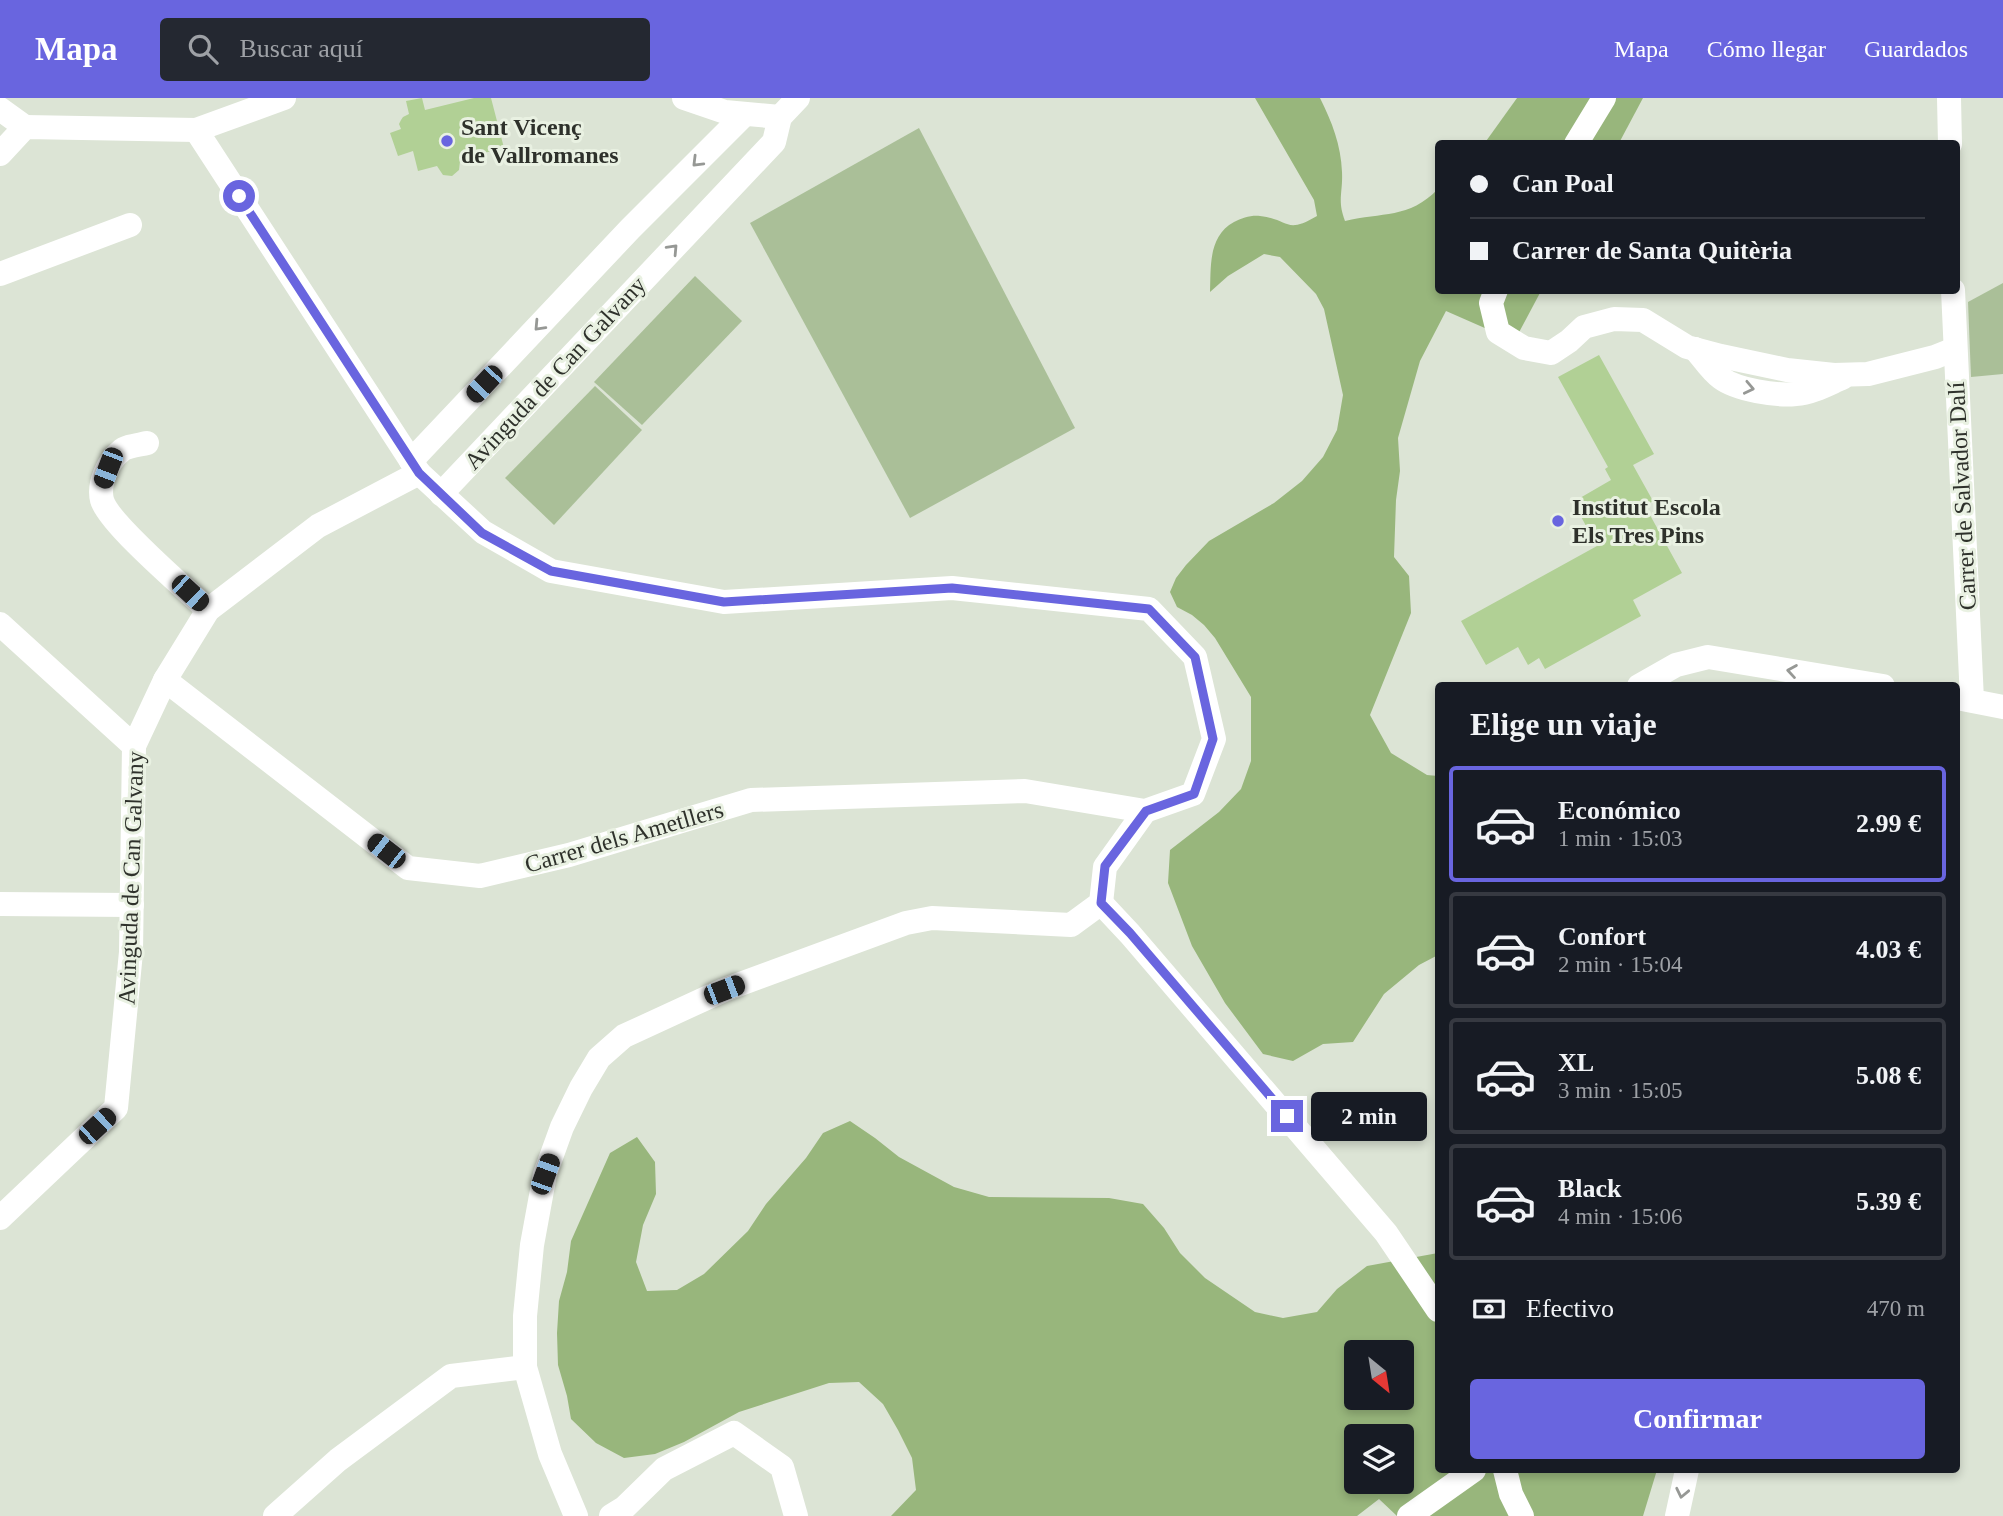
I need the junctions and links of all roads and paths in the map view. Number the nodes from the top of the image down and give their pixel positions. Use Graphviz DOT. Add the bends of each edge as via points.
graph roads {
  1 [pos="283,98"];
  2 [pos="684,98"];
  3 [pos="798,98"];
  4 [pos="1604,98"];
  5 [pos="1949,98"];
  6 [pos="250,103"];
  7 [pos="0,109"];
  8 [pos="745,114"];
  9 [pos="780,117"];
  10 [pos="25,127"];
  11 [pos="196,130"];
  12 [pos="1578,140"];
  13 [pos="1950,140"];
  14 [pos="0,154"];
  15 [pos="131,225"];
  16 [pos="0,274"];
  17 [pos="1494,294"];
  18 [pos="1954,294"];
  19 [pos="1955,349"];
  20 [pos="147,443"];
  21 [pos="415,467"];
  22 [pos="441,494"];
  23 [pos="208,610"];
  24 [pos="0,624"];
  25 [pos="165,680"];
  26 [pos="1646,682"];
  27 [pos="1860,682"];
  28 [pos="1964,699"];
  29 [pos="2003,707"];
  30 [pos="134,746"];
  31 [pos="1146,811"];
  32 [pos="1101,903"];
  33 [pos="0,904"];
  34 [pos="131,905"];
  35 [pos="0,1218"];
  36 [pos="1435,1306"];
  37 [pos="525,1367"];
  38 [pos="1470,1473"];
  39 [pos="1506,1473"];
  40 [pos="1686,1473"];
  41 [pos="275,1516"];
  42 [pos="576,1516"];
  43 [pos="611,1516"];
  44 [pos="796,1516"];
  45 [pos="1409,1516"];
  46 [pos="1522,1516"];
  47 [pos="1677,1516"];
  1 -- 6 [label="street"];
  2 -- 8 [label="street"];
  3 -- 9 [label="street, Avinguda de Can Galvany"];
  4 -- 12 [label="street"];
  5 -- 13 [label="street"];
  6 -- 11 [label="street"];
  7 -- 10 [label="street"];
  8 -- 9 [label="street"];
  8 -- 21 [label="street, Avinguda de Can Galvany, one-way" via="620,239"];
  22 -- 9 [label="street, Avinguda de Can Galvany, one-way" via="774,142"];
  10 -- 11 [label="street"];
  10 -- 14 [label="street"];
  11 -- 21 [label="street"];
  15 -- 16 [label="street"];
  17 -- 19 [label="street" via="1491,303 1498,332 1524,348 1550,353 1584,327 1614,319 1643,320 1695,349 1787,370 1834,375 1868,374"];
  18 -- 19 [label="street, Carrer de Salvador Dalí"];
  19 -- 28 [label="street, Carrer de Salvador Dalí"];
  20 -- 23 [label="street" via="122,450 101,485 102,500 134,541"];
  21 -- 22 [label="street"];
  21 -- 23 [label="street, Avinguda de Can Galvany" via="318,526"];
  22 -- 31 [label="street" via="482,533 551,571 724,602 952,588 1149,609 1195,657 1213,739 1194,794"];
  23 -- 25 [label="street, Avinguda de Can Galvany"];
  24 -- 30 [label="street"];
  25 -- 30 [label="street, Avinguda de Can Galvany"];
  25 -- 31 [label="street, Carrer dels Ametllers" via="408,867 480,876 569,855 751,800 1024,792"];
  27 -- 26 [label="street, one-way" via="1708,657 1676,665"];
  28 -- 29 [label="street"];
  30 -- 34 [label="street, Avinguda de Can Galvany"];
  31 -- 32 [label="street" via="1105,866"];
  32 -- 36 [label="street" via="1386,1233"];
  32 -- 37 [label="street" via="1071,925 932,918 906,923 724,990 624,1036 599,1058 581,1088 545,1174 525,1316"];
  33 -- 34 [label="street"];
  34 -- 35 [label="street, Avinguda de Can Galvany" via="116,1108"];
  37 -- 41 [label="street" via="451,1376 338,1460"];
  37 -- 42 [label="street" via="550,1454"];
  38 -- 45 [label="street"];
  39 -- 46 [label="street"];
  40 -- 47 [label="street, one-way"];
  43 -- 44 [label="street" via="664,1469 734,1433 782,1467"];
}
